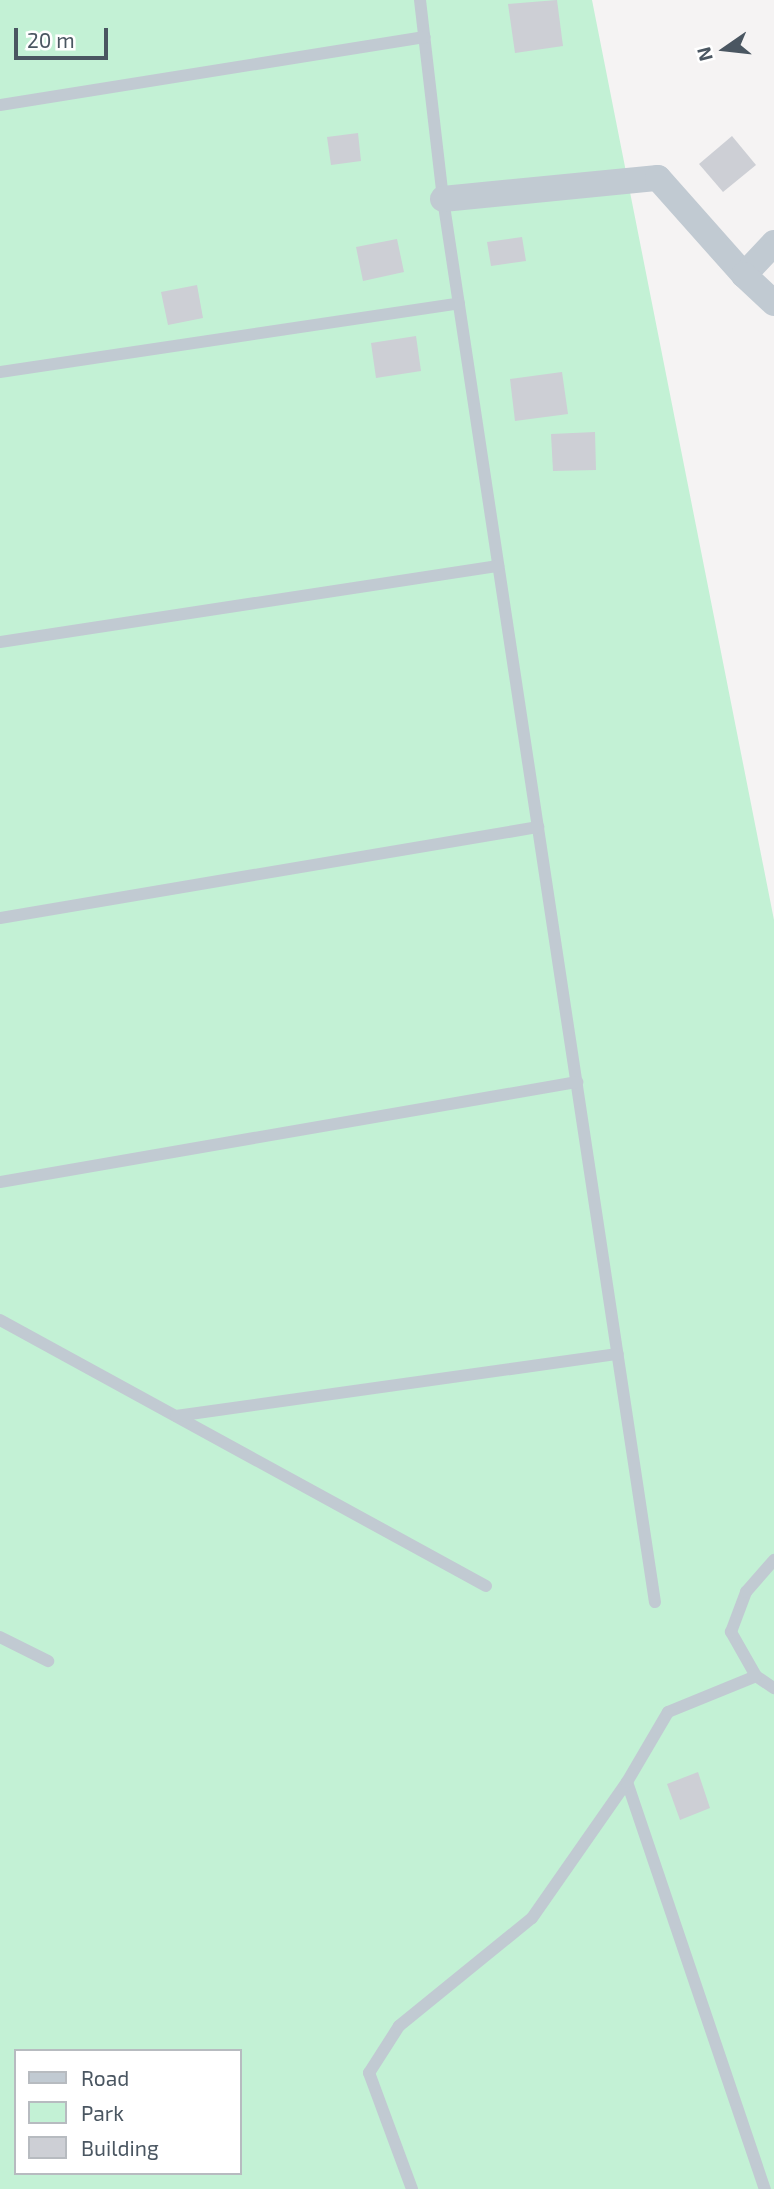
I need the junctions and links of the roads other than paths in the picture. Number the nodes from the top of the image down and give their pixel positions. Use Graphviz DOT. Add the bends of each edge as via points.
graph roads {
  1 [pos="420,0"];
  2 [pos="425,37"];
  3 [pos="0,105"];
  4 [pos="443,199"];
  5 [pos="774,243"];
  6 [pos="744,275"];
  7 [pos="459,303"];
  8 [pos="774,303"];
  9 [pos="0,372"];
  10 [pos="498,566"];
  11 [pos="0,642"];
  12 [pos="538,827"];
  13 [pos="0,918"];
  14 [pos="577,1082"];
  15 [pos="0,1182"];
  16 [pos="0,1320"];
  17 [pos="618,1354"];
  18 [pos="176,1416"];
  19 [pos="774,1560"];
  20 [pos="486,1586"];
  21 [pos="655,1602"];
  22 [pos="0,1637"];
  23 [pos="48,1661"];
  24 [pos="756,1676"];
  25 [pos="774,1688"];
  26 [pos="627,1782"];
  27 [pos="412,2189"];
  28 [pos="765,2189"];
  1 -- 2 [label="lane"];
  2 -- 3 [label="lane"];
  2 -- 4 [label="lane"];
  4 -- 6 [label="street" via="658,178"];
  4 -- 7 [label="lane"];
  5 -- 6 [label="street"];
  6 -- 8 [label="street"];
  7 -- 9 [label="lane"];
  7 -- 10 [label="lane"];
  10 -- 11 [label="lane"];
  10 -- 12 [label="lane"];
  12 -- 13 [label="lane"];
  12 -- 14 [label="lane"];
  14 -- 15 [label="lane"];
  14 -- 17 [label="lane"];
  16 -- 18 [label="lane"];
  17 -- 18 [label="lane"];
  17 -- 21 [label="lane"];
  18 -- 20 [label="lane"];
  19 -- 24 [label="lane" via="746,1591 730,1632"];
  22 -- 23 [label="lane"];
  24 -- 25 [label="lane"];
  24 -- 26 [label="lane" via="668,1712"];
  26 -- 27 [label="lane" via="532,1917 399,2026 369,2073"];
  26 -- 28 [label="lane"];
}
